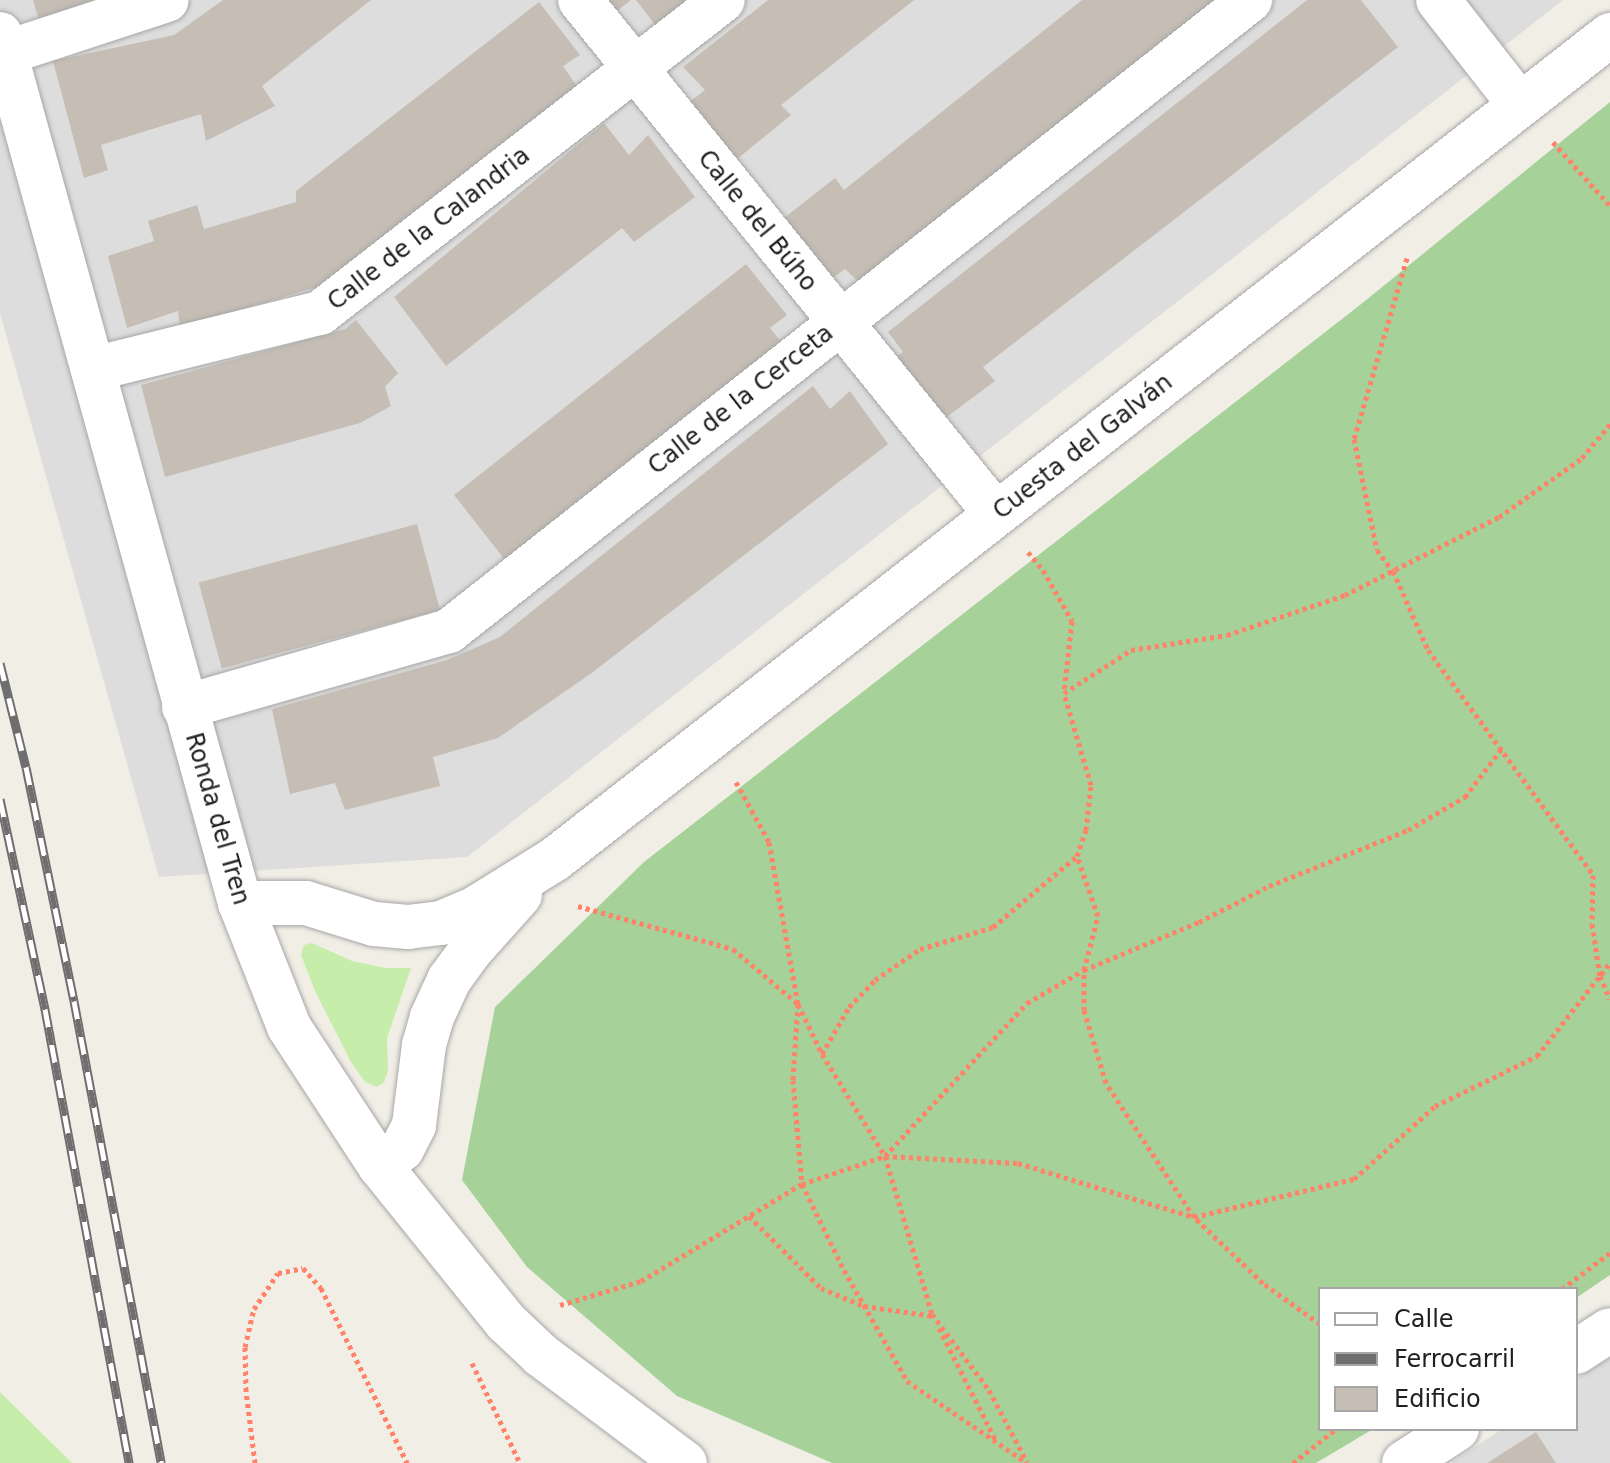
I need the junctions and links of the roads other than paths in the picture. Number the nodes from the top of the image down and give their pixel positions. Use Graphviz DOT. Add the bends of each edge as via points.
graph roads {
  1 [pos="167,0"];
  2 [pos="580,0"];
  3 [pos="723,0"];
  4 [pos="1250,0"];
  5 [pos="1438,0"];
  6 [pos="1610,35"];
  7 [pos="3,43"];
  8 [pos="635,68"];
  9 [pos="1520,105"];
  10 [pos="839,322"];
  11 [pos="93,369"];
  12 [pos="996,514"];
  13 [pos="184,707"];
  14 [pos="555,859"];
  15 [pos="240,903"];
  16 [pos="380,1166"];
  17 [pos="1610,1330"];
  18 [pos="1578,1351"];
  19 [pos="1454,1431"];
  20 [pos="1407,1462"];
  21 [pos="685,1463"];
  1 -- 7 [label="street"];
  2 -- 8 [label="street, Calle del Búho"];
  3 -- 8 [label="street, Calle de la Calandria"];
  4 -- 10 [label="street, Calle de la Cerceta"];
  5 -- 9 [label="street"];
  6 -- 9 [label="street, Cuesta del Galván"];
  7 -- 11 [label="street, Ronda del Tren"];
  8 -- 10 [label="street, Calle del Búho"];
  8 -- 11 [label="street, Calle de la Calandria" via="320,313"];
  9 -- 12 [label="street, Cuesta del Galván"];
  10 -- 12 [label="street, Calle del Búho"];
  10 -- 13 [label="street, Calle de la Cerceta" via="449,631"];
  11 -- 13 [label="street, Ronda del Tren"];
  12 -- 14 [label="street, Cuesta del Galván"];
  13 -- 15 [label="street, Ronda del Tren"];
  14 -- 15 [label="street, Cuesta del Galván" via="476,908 441,923 374,924 306,903"];
  14 -- 16 [label="street, Cuesta del Galván" via="449,980 424,1045 414,1125 402,1149"];
  15 -- 16 [label="street, Ronda del Tren" via="289,1027"];
  16 -- 21 [label="street, Ronda del Tren" via="506,1322 541,1355"];
  17 -- 18 [label="street"];
  19 -- 20 [label="street"];
}
